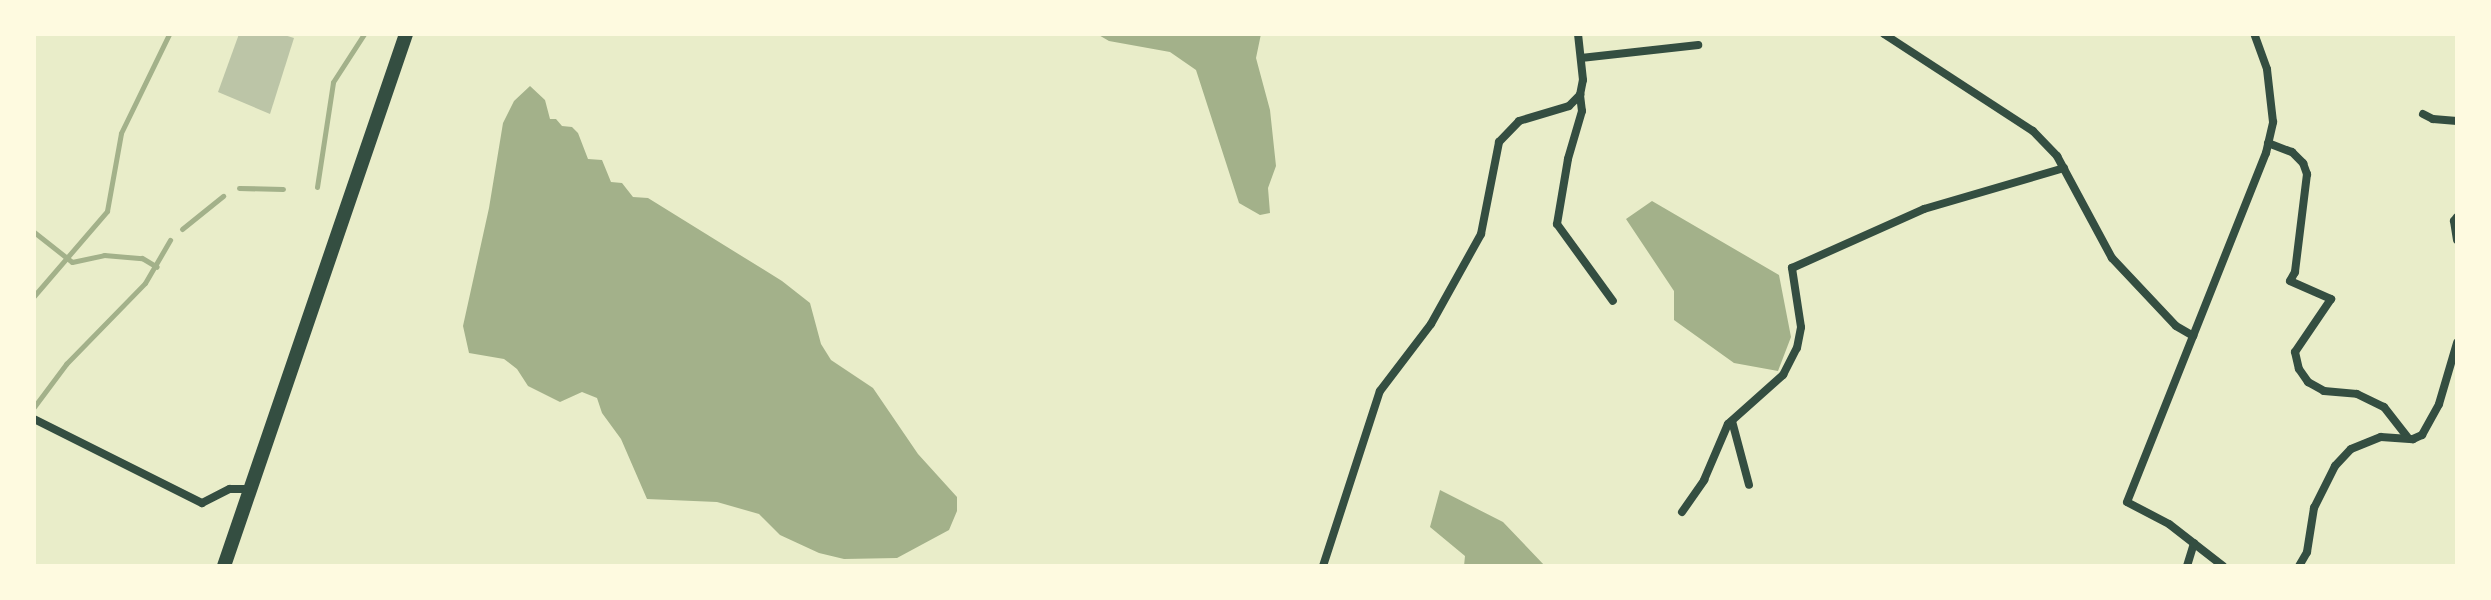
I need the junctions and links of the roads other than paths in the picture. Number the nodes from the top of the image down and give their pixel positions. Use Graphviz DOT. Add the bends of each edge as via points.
graph roads {
  1 [pos="406,34"];
  2 [pos="1578,34"];
  3 [pos="1884,34"];
  4 [pos="2254,34"];
  5 [pos="1698,45"];
  6 [pos="1581,58"];
  7 [pos="1580,95"];
  8 [pos="2423,114"];
  9 [pos="2457,121"];
  10 [pos="2268,143"];
  11 [pos="2064,168"];
  12 [pos="2457,217"];
  13 [pos="2457,240"];
  14 [pos="1613,301"];
  15 [pos="2193,336"];
  16 [pos="2457,343"];
  17 [pos="34,419"];
  18 [pos="1732,421"];
  19 [pos="2408,438"];
  20 [pos="1749,485"];
  21 [pos="251,489"];
  22 [pos="1682,512"];
  23 [pos="2194,543"];
  24 [pos="224,566"];
  25 [pos="1323,566"];
  26 [pos="2187,566"];
  27 [pos="2223,566"];
  28 [pos="2299,566"];
  1 -- 21 [label="main road"];
  2 -- 6 [label="street"];
  3 -- 11 [label="street" via="2033,131"];
  4 -- 10 [label="street" via="2267,69 2273,122"];
  5 -- 6 [label="street"];
  6 -- 7 [label="street"];
  7 -- 14 [label="street" via="1582,111 1557,224"];
  7 -- 25 [label="street" via="1569,106 1519,121 1499,142 1481,234 1431,324 1380,391"];
  8 -- 9 [label="street"];
  10 -- 15 [label="street"];
  10 -- 19 [label="street" via="2292,152 2307,174 2290,281 2331,299 2295,352 2299,369 2324,391 2357,394 2384,407"];
  11 -- 15 [label="street" via="2112,258 2176,326"];
  11 -- 18 [label="street" via="1924,209 1792,268 1801,327 1797,348 1783,375"];
  12 -- 13 [label="street"];
  15 -- 23 [label="street" via="2127,502"];
  16 -- 19 [label="street" via="2439,404 2422,435"];
  17 -- 21 [label="street" via="202,503 230,489"];
  18 -- 20 [label="street"];
  18 -- 22 [label="street"];
  19 -- 28 [label="street" via="2381,437 2351,449 2335,466 2314,508 2307,552"];
  21 -- 24 [label="main road"];
  23 -- 26 [label="street"];
  23 -- 27 [label="street"];
}
